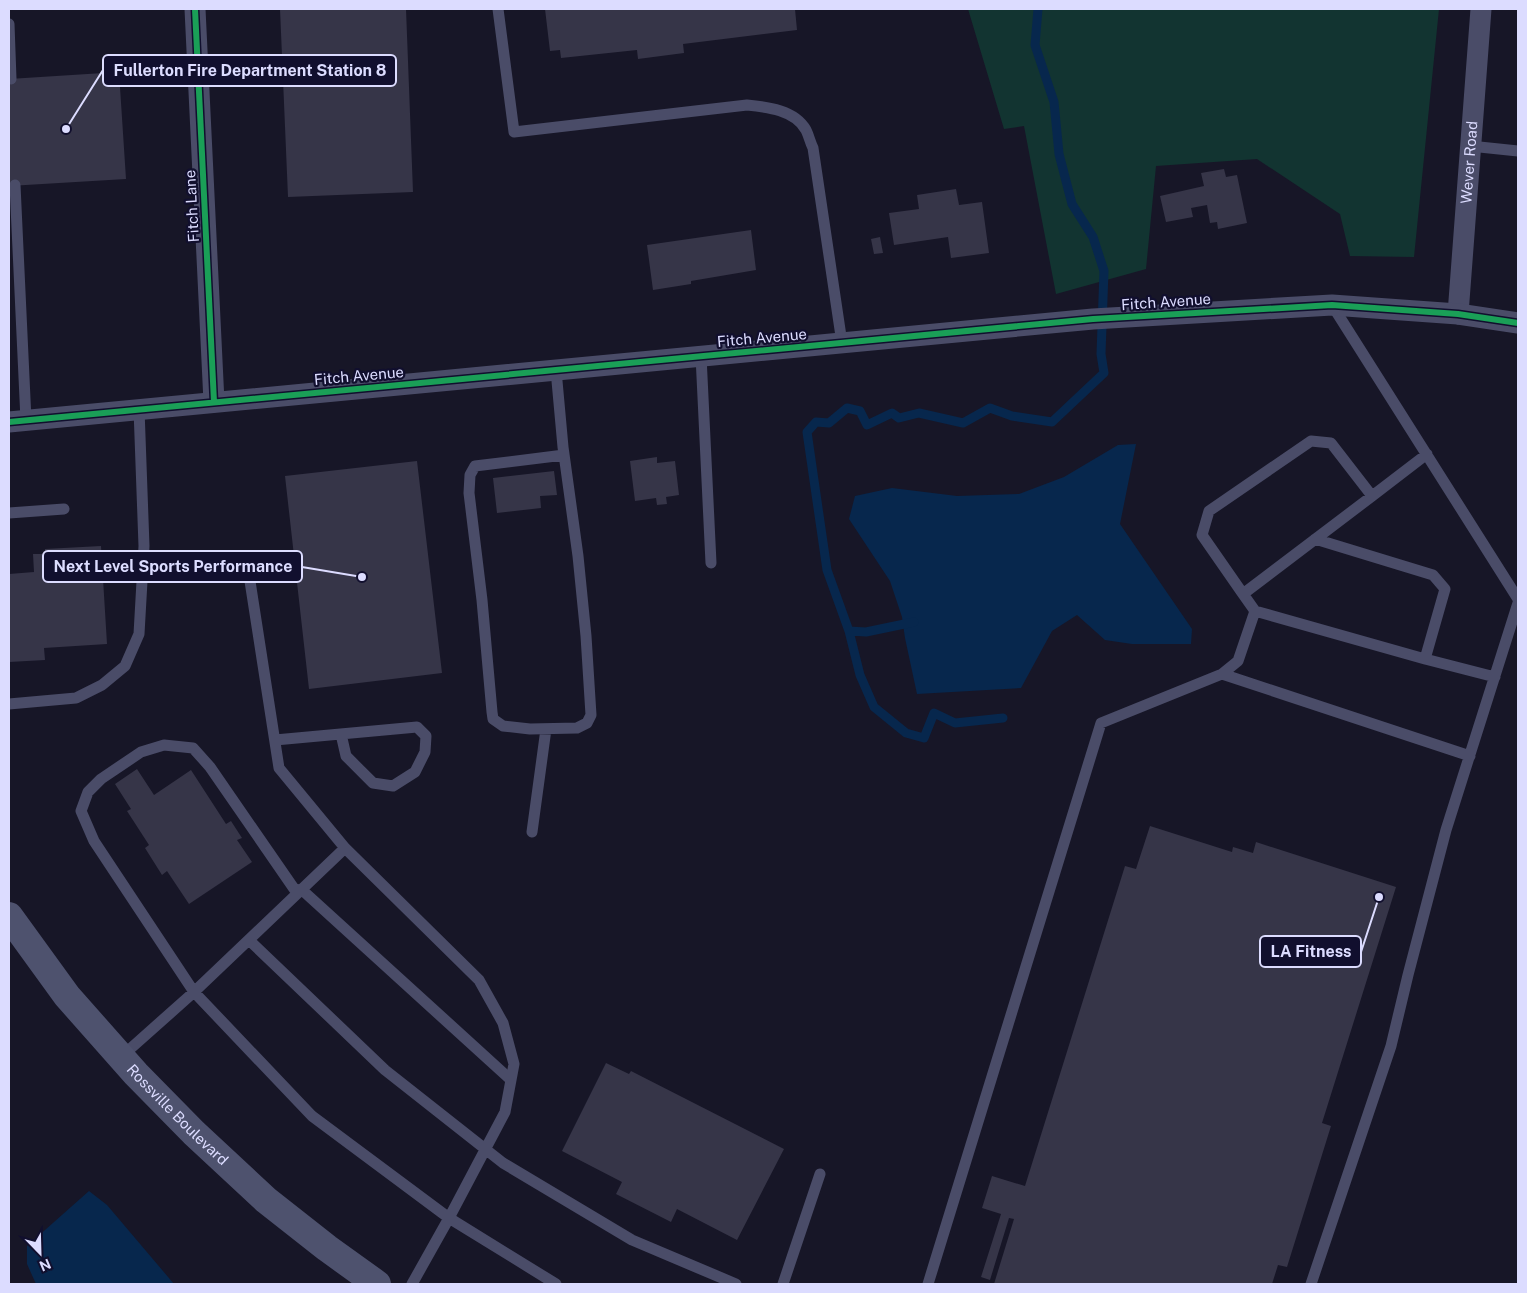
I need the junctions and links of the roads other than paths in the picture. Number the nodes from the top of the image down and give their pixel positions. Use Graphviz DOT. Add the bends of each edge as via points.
graph roads {
  1 [pos="195,9"];
  2 [pos="498,9"];
  3 [pos="1481,9"];
  4 [pos="9,24"];
  5 [pos="11,79"];
  6 [pos="1470,146"];
  7 [pos="1518,151"];
  8 [pos="15,185"];
  9 [pos="1332,305"];
  10 [pos="1458,314"];
  11 [pos="1518,323"];
  12 [pos="842,343"];
  13 [pos="701,356"];
  14 [pos="556,370"];
  15 [pos="214,402"];
  16 [pos="139,409"];
  17 [pos="18,421"];
  18 [pos="1427,454"];
  19 [pos="564,455"];
  20 [pos="1372,496"];
  21 [pos="64,509"];
  22 [pos="9,513"];
  23 [pos="1315,539"];
  24 [pos="247,562"];
  25 [pos="711,563"];
  26 [pos="1244,594"];
  27 [pos="1518,599"];
  28 [pos="1518,603"];
  29 [pos="1255,610"];
  30 [pos="1425,659"];
  31 [pos="1222,674"];
  32 [pos="1495,677"];
  33 [pos="9,704"];
  34 [pos="546,729"];
  35 [pos="340,734"];
  36 [pos="274,740"];
  37 [pos="1470,756"];
  38 [pos="532,832"];
  39 [pos="345,848"];
  40 [pos="299,891"];
  41 [pos="9,916"];
  42 [pos="249,940"];
  43 [pos="194,992"];
  44 [pos="122,1057"];
  45 [pos="511,1080"];
  46 [pos="485,1149"];
  47 [pos="820,1174"];
  48 [pos="449,1218"];
  49 [pos="377,1284"];
  50 [pos="412,1284"];
  51 [pos="556,1284"];
  52 [pos="736,1284"];
  53 [pos="783,1284"];
  54 [pos="928,1284"];
  55 [pos="1311,1284"];
  1 -- 15 [label="street, Fitch Lane"];
  2 -- 12 [label="lane" via="514,132 747,105 770,107 793,117 805,129 813,148"];
  3 -- 6 [label="street, Wever Road"];
  4 -- 5 [label="lane"];
  6 -- 7 [label="lane"];
  6 -- 10 [label="street, Wever Road"];
  8 -- 17 [label="lane"];
  9 -- 10 [label="street, Fitch Avenue"];
  9 -- 12 [label="street, Fitch Avenue" via="1093,319"];
  9 -- 18 [label="lane"];
  10 -- 11 [label="street, Fitch Avenue"];
  12 -- 13 [label="street, Fitch Avenue"];
  13 -- 14 [label="street, Fitch Avenue"];
  13 -- 25 [label="lane"];
  14 -- 15 [label="street, Fitch Avenue"];
  14 -- 19 [label="lane"];
  15 -- 16 [label="street, Fitch Avenue"];
  16 -- 17 [label="street, Fitch Avenue"];
  16 -- 33 [label="lane" via="144,546 139,634 125,666 102,685 76,698"];
  18 -- 20 [label="lane"];
  18 -- 27 [label="lane"];
  19 -- 34 [label="lane" via="578,556 591,715 587,723 577,728"];
  19 -- 34 [label="lane" via="475,466 470,475 469,492 493,719 503,726"];
  20 -- 23 [label="lane"];
  20 -- 26 [label="lane" via="1331,443 1311,441 1209,511 1202,535"];
  21 -- 22 [label="lane"];
  23 -- 26 [label="lane"];
  23 -- 30 [label="lane" via="1433,575 1445,589"];
  24 -- 36 [label="lane"];
  26 -- 29 [label="lane"];
  28 -- 32 [label="lane"];
  29 -- 30 [label="lane"];
  29 -- 31 [label="lane" via="1238,661"];
  30 -- 32 [label="lane"];
  31 -- 37 [label="lane"];
  31 -- 54 [label="lane" via="1101,723"];
  32 -- 37 [label="lane"];
  34 -- 38 [label="lane"];
  35 -- 35 [label="lane" via="346,756 374,783 393,786 415,772 425,752 426,736 417,727"];
  35 -- 36 [label="lane"];
  36 -- 39 [label="lane" via="279,768"];
  37 -- 55 [label="lane" via="1446,830 1391,1046"];
  39 -- 40 [label="lane"];
  39 -- 45 [label="lane" via="479,980 503,1023 514,1064"];
  40 -- 42 [label="lane"];
  40 -- 43 [label="lane" via="193,748 164,745 141,752 101,779 88,792 81,812 94,840"];
  40 -- 45 [label="lane"];
  41 -- 44 [label="main road, Rossville Boulevard" via="67,996"];
  42 -- 43 [label="lane"];
  42 -- 46 [label="lane" via="385,1070"];
  43 -- 44 [label="lane"];
  43 -- 48 [label="lane" via="312,1116"];
  44 -- 49 [label="main road, Rossville Boulevard" via="194,1134 266,1200"];
  45 -- 46 [label="lane" via="504,1112"];
  46 -- 48 [label="lane"];
  46 -- 52 [label="lane" via="632,1240"];
  47 -- 53 [label="lane"];
  48 -- 50 [label="lane"];
  48 -- 51 [label="lane"];
}
